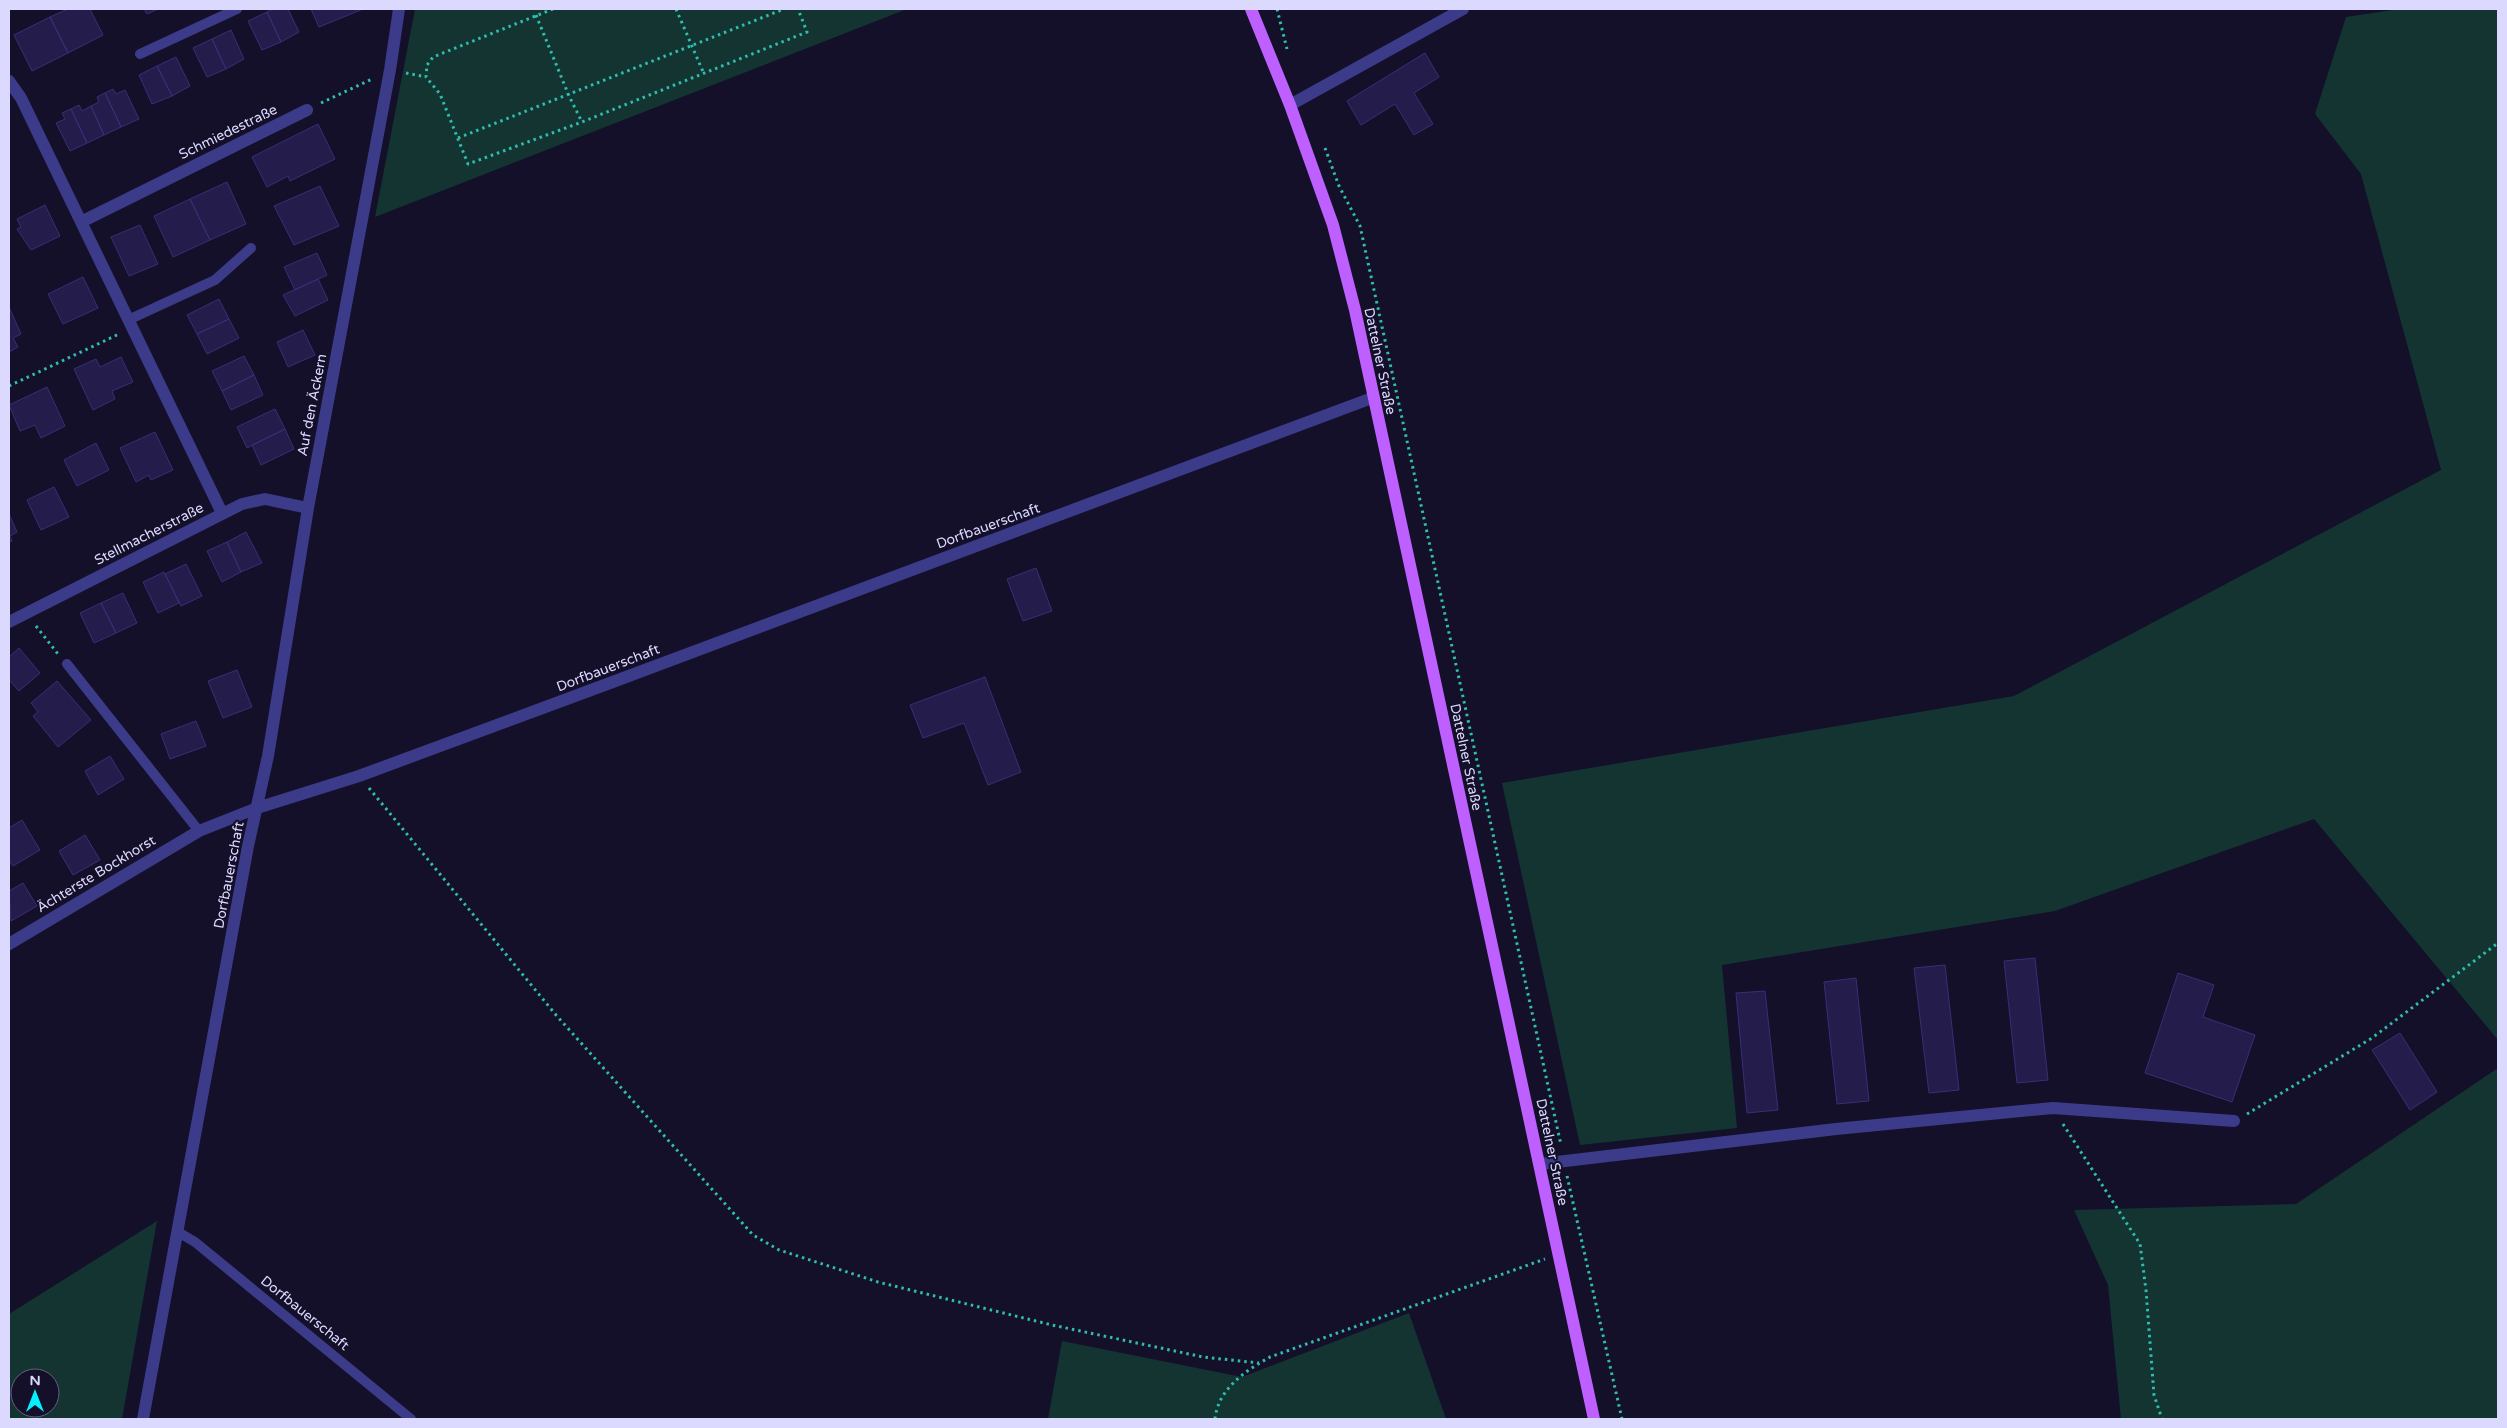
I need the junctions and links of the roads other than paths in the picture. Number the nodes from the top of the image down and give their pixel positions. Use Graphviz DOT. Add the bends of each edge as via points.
graph roads {
  1 [pos="237,9"];
  2 [pos="400,9"];
  3 [pos="1252,9"];
  4 [pos="1463,9"];
  5 [pos="140,54"];
  6 [pos="9,81"];
  7 [pos="1290,105"];
  8 [pos="307,110"];
  9 [pos="80,222"];
  10 [pos="251,248"];
  11 [pos="130,324"];
  12 [pos="1372,398"];
  13 [pos="308,508"];
  14 [pos="222,513"];
  15 [pos="9,622"];
  16 [pos="67,664"];
  17 [pos="257,808"];
  18 [pos="199,831"];
  19 [pos="9,944"];
  20 [pos="2234,1121"];
  21 [pos="1540,1164"];
  22 [pos="178,1232"];
  23 [pos="144,1419"];
  24 [pos="411,1419"];
  25 [pos="1594,1419"];
  1 -- 5 [label="lane"];
  2 -- 13 [label="street, Auf den Äckern"];
  3 -- 7 [label="main road, Dattelner Straße"];
  4 -- 7 [label="street"];
  6 -- 9 [label="street" via="21,98"];
  7 -- 12 [label="main road, Dattelner Straße" via="1333,225 1355,310"];
  8 -- 9 [label="street, Schmiedestraße"];
  9 -- 11 [label="street"];
  10 -- 11 [label="lane" via="215,280"];
  11 -- 14 [label="street"];
  12 -- 17 [label="street, Dorfbauerschaft" via="359,776"];
  12 -- 21 [label="main road, Dattelner Straße"];
  13 -- 14 [label="street, Stellmacherstraße" via="265,499"];
  13 -- 17 [label="street, Auf den Äckern"];
  14 -- 15 [label="street, Stellmacherstraße"];
  16 -- 18 [label="lane"];
  17 -- 18 [label="street, Ächterste Bockhorst"];
  17 -- 22 [label="street, Dorfbauerschaft"];
  18 -- 19 [label="street, Ächterste Bockhorst"];
  20 -- 21 [label="street" via="2053,1108 1836,1129"];
  21 -- 25 [label="main road, Dattelner Straße"];
  22 -- 23 [label="street, Dorfbauerschaft"];
  22 -- 24 [label="lane, Dorfbauerschaft" via="195,1242"];
}
